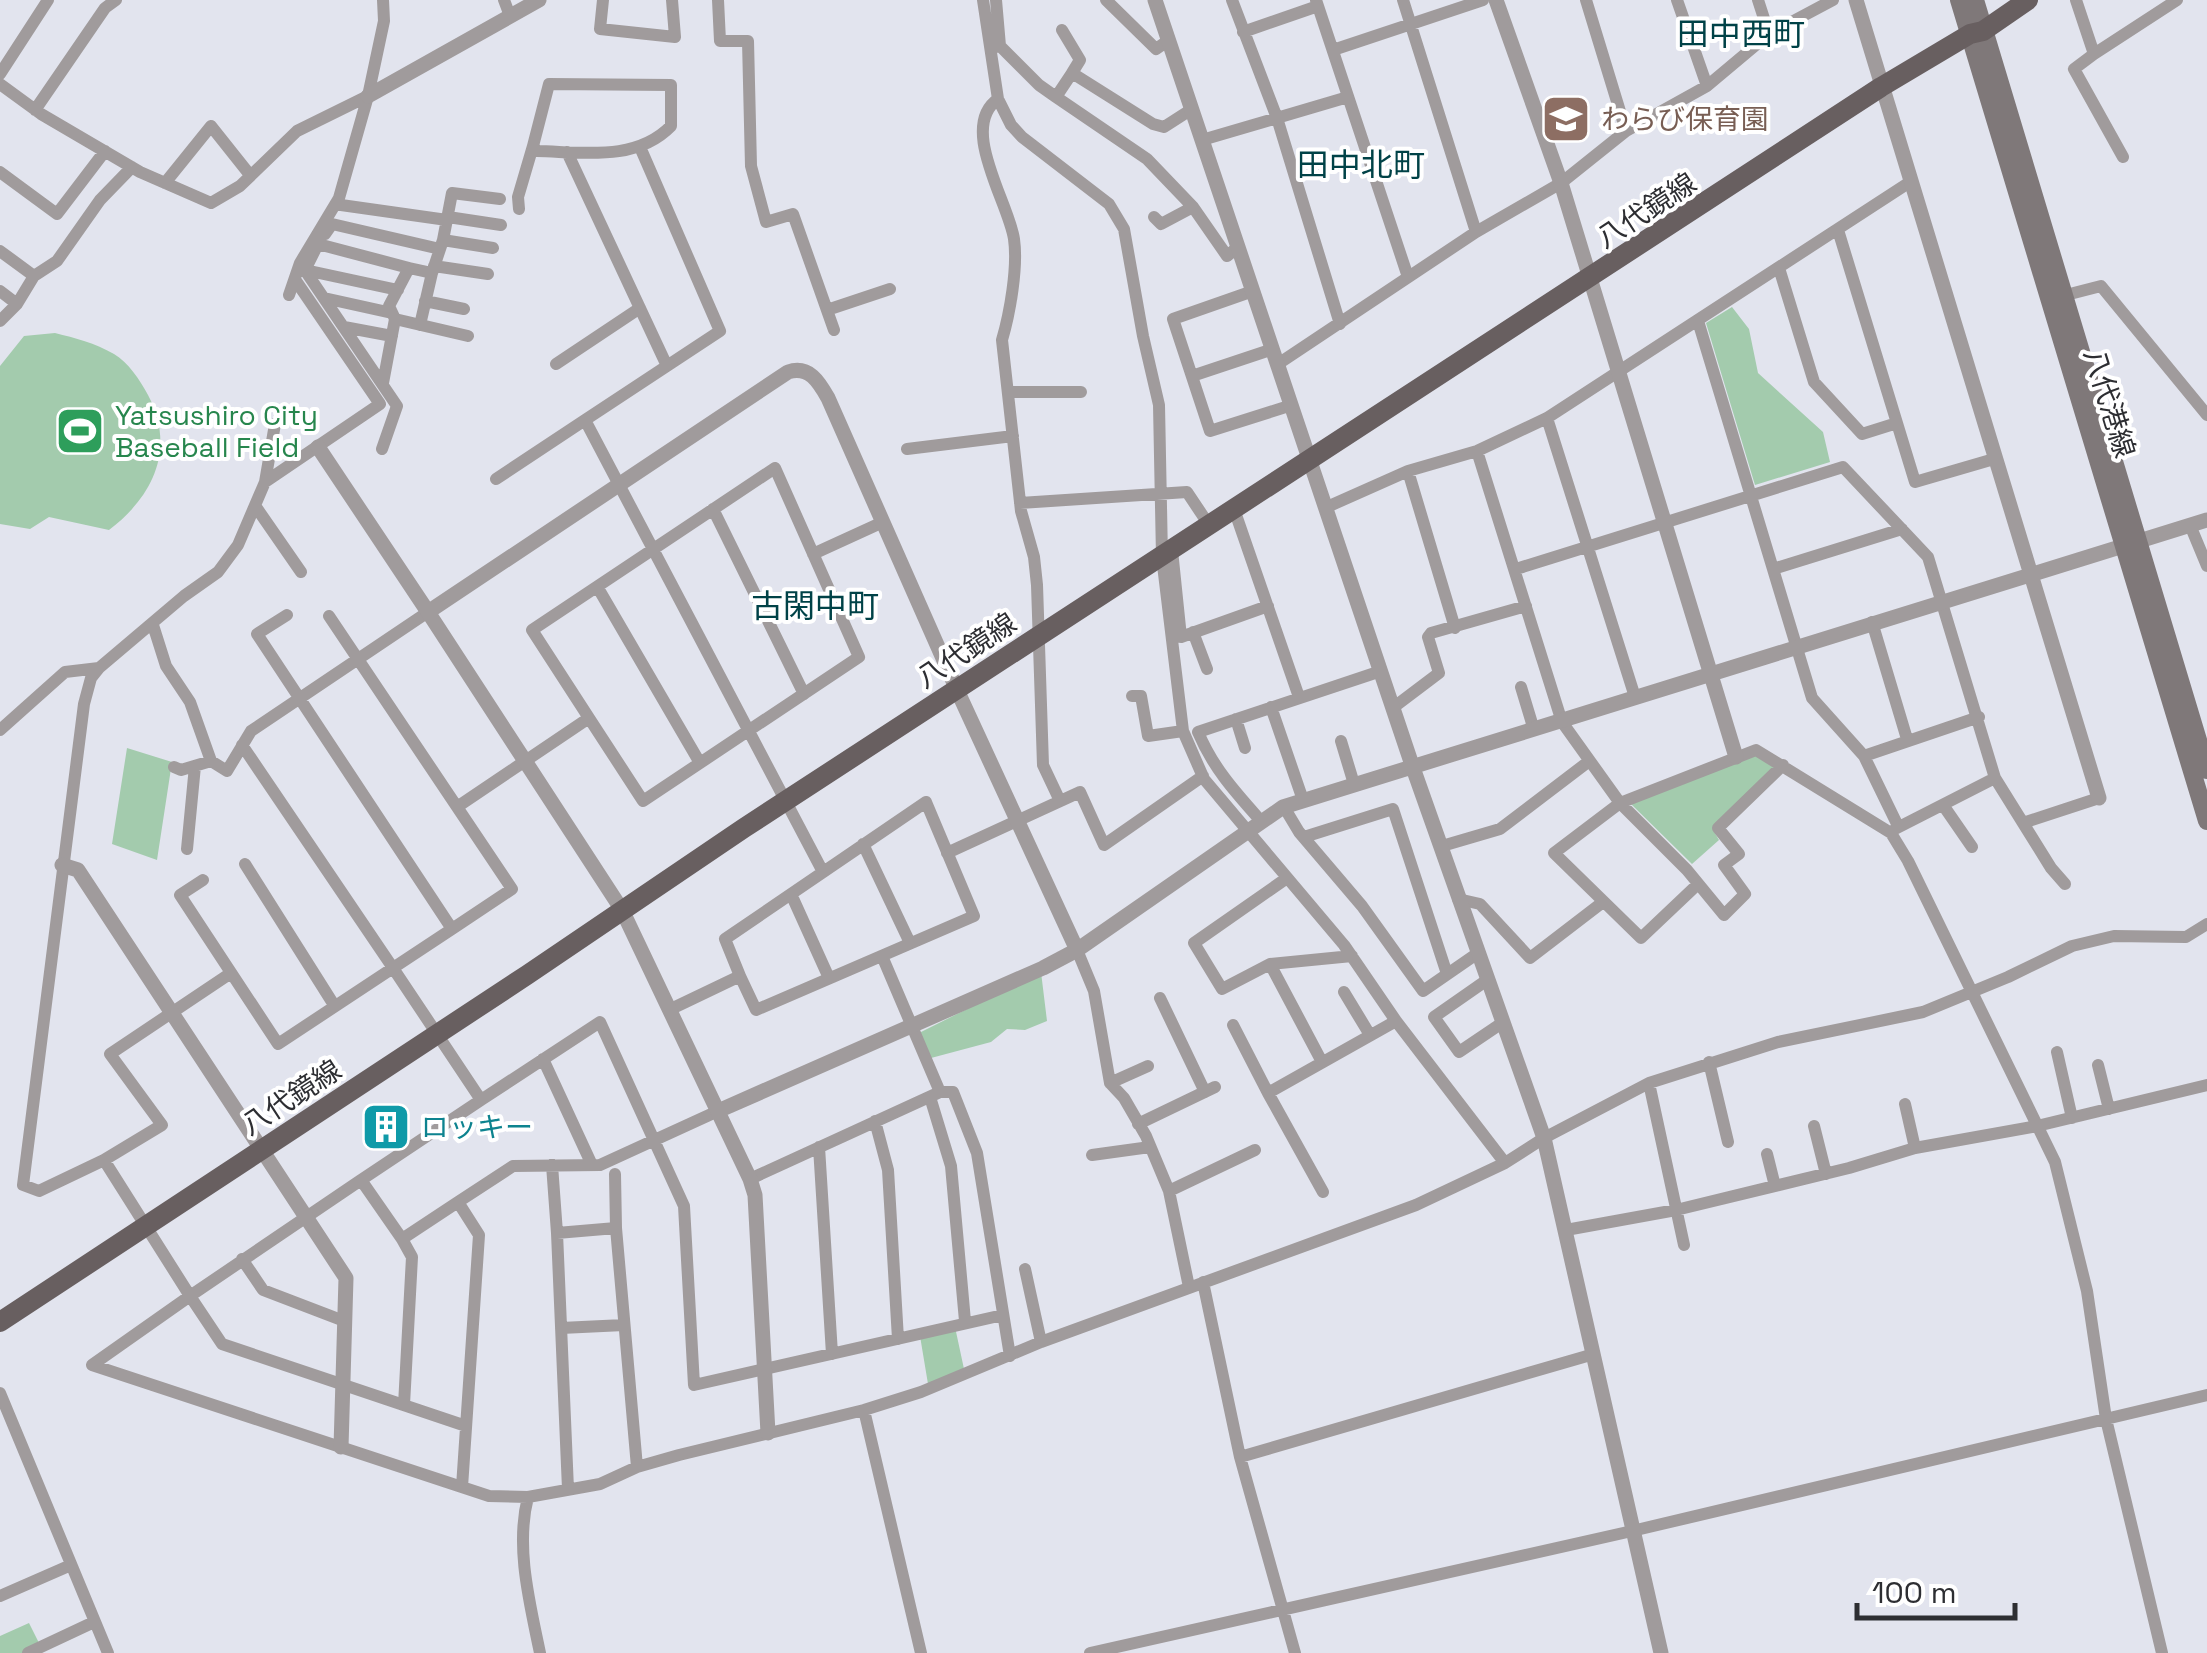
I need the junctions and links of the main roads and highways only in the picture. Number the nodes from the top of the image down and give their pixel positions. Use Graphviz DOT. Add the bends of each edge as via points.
graph roads {
  1 [pos="1960,0"];
  2 [pos="2010,0"];
  3 [pos="2028,0"];
  4 [pos="1977,21"];
  5 [pos="2132,545"];
  6 [pos="2205,757"];
  7 [pos="2207,821"];
  8 [pos="0,1322"];
  1 -- 4 [label="main road, 八代港線"];
  2 -- 4 [label="main road, 八代鏡線"];
  3 -- 4 [label="main road, 八代鏡線"];
  4 -- 5 [label="main road, 八代港線"];
  4 -- 5 [label="main road, 八代港線"];
  4 -- 8 [label="main road, 八代鏡線"];
  5 -- 6 [label="main road, 八代港線"];
  5 -- 7 [label="main road, 八代港線"];
}
